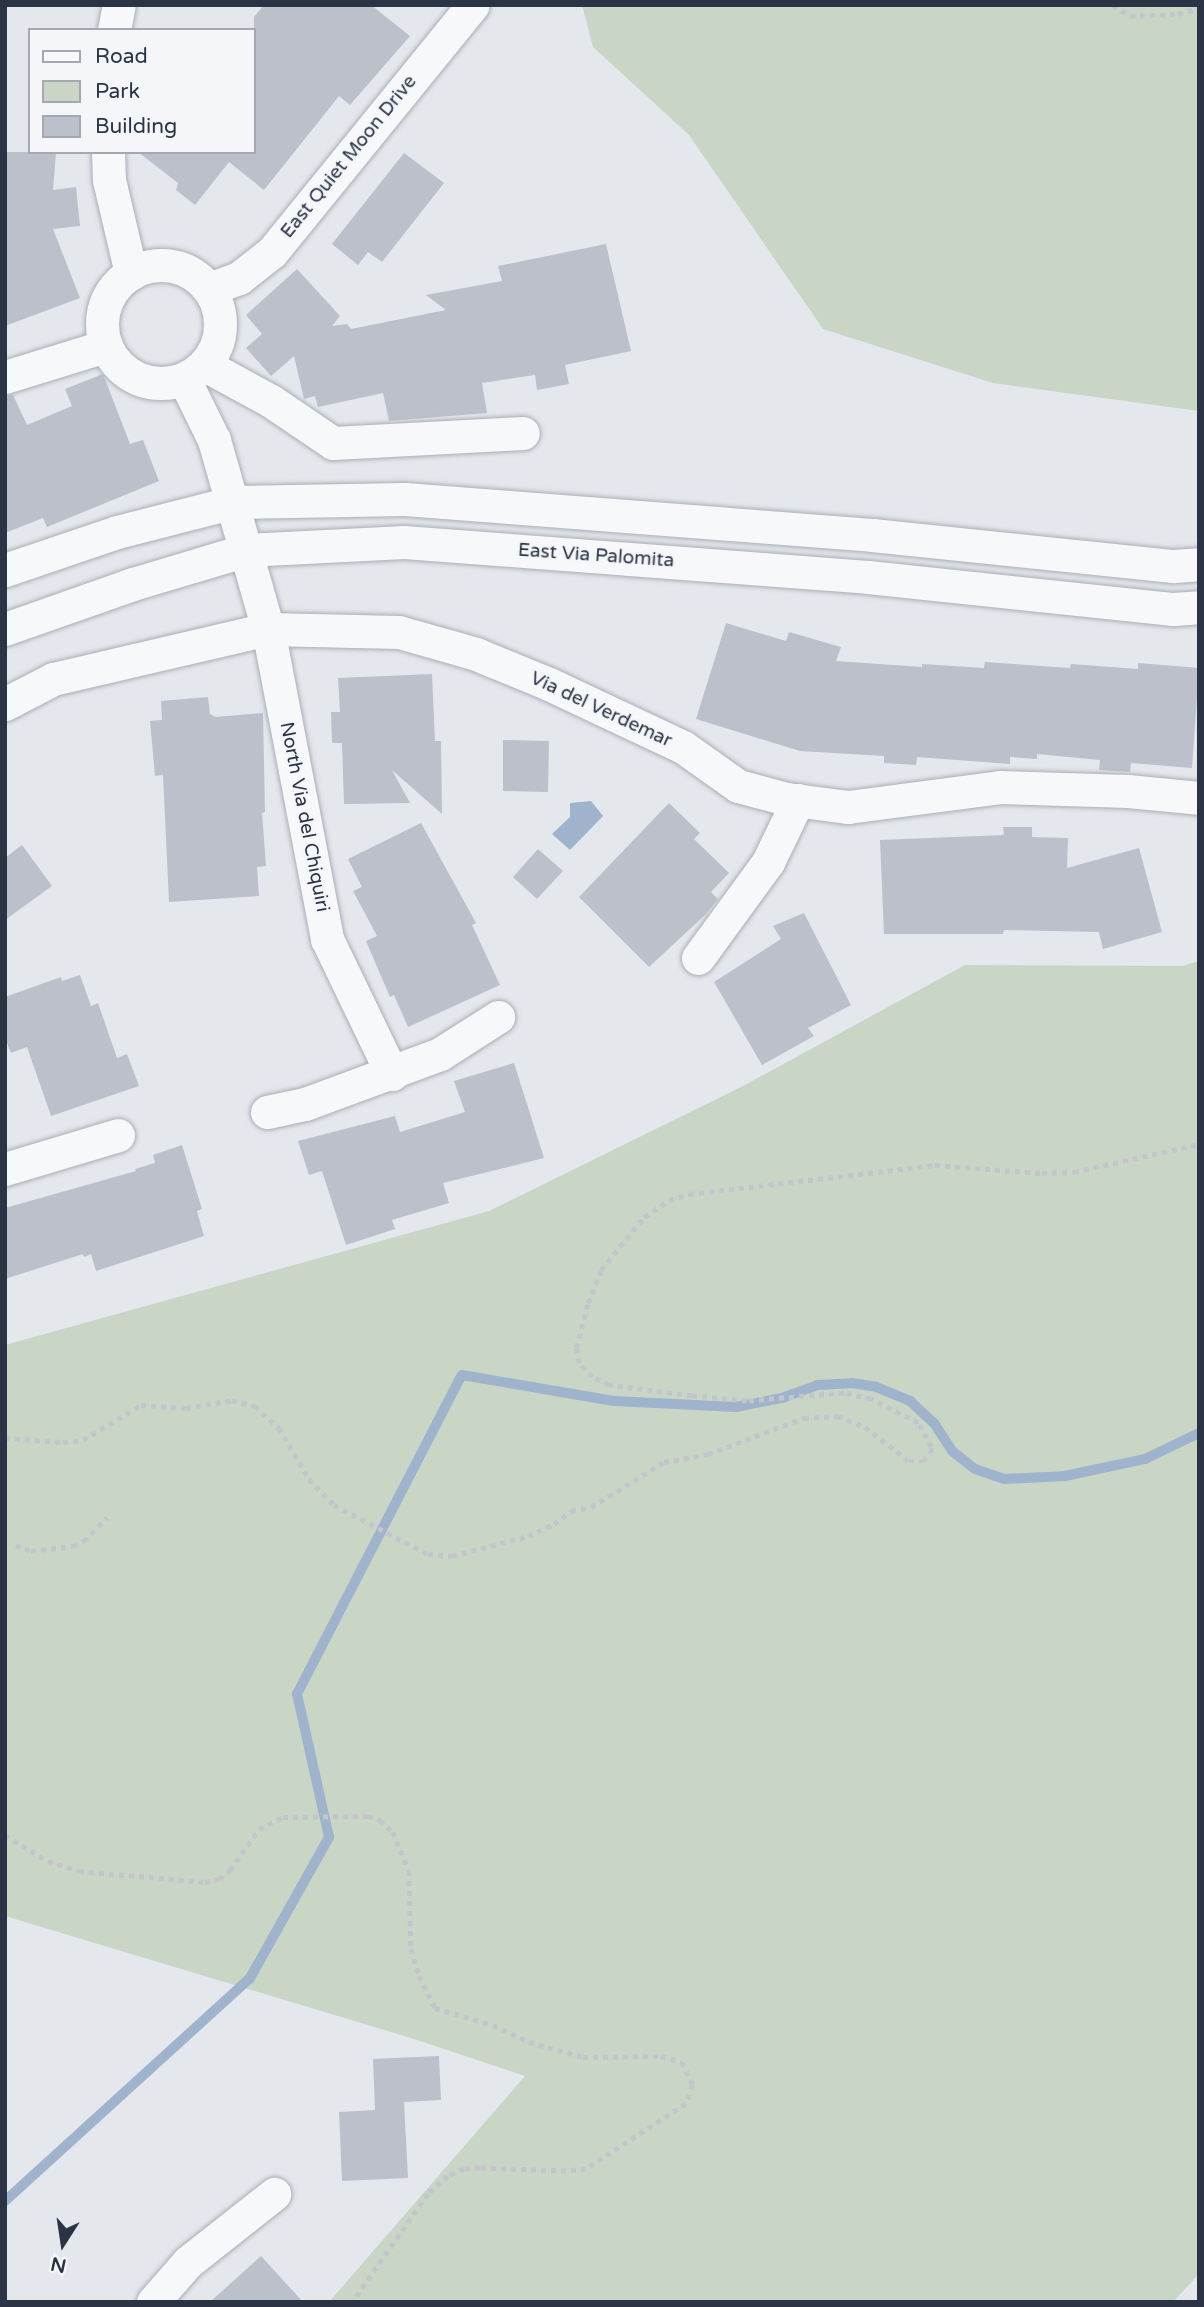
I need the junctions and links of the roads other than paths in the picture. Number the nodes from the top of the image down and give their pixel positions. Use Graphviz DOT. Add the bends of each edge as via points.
graph roads {
  1 [pos="120,5"];
  2 [pos="472,5"];
  3 [pos="114,28"];
  4 [pos="108,154"];
  5 [pos="131,273"];
  6 [pos="209,289"];
  7 [pos="106,346"];
  8 [pos="194,372"];
  9 [pos="5,377"];
  10 [pos="523,433"];
  11 [pos="234,502"];
  12 [pos="246,550"];
  13 [pos="1199,564"];
  14 [pos="5,570"];
  15 [pos="1199,607"];
  16 [pos="5,629"];
  17 [pos="268,629"];
  18 [pos="5,704"];
  19 [pos="1199,799"];
  20 [pos="798,800"];
  21 [pos="698,958"];
  22 [pos="498,1017"];
  23 [pos="392,1074"];
  24 [pos="267,1112"];
  25 [pos="118,1135"];
  26 [pos="8,1158"];
  27 [pos="274,2194"];
  28 [pos="153,2302"];
  1 -- 3 [label="street"];
  2 -- 6 [label="street, East Quiet Moon Drive" via="272,252 239,278"];
  4 -- 5 [label="street" via="109,180"];
  5 -- 6 [label="street" via="147,267 173,267 197,277"];
  5 -- 7 [label="street" via="108,297 102,330"];
  6 -- 8 [label="street" via="218,307 220,328 216,348"];
  7 -- 8 [label="street" via="116,362 147,382 166,383"];
  7 -- 9 [label="street"];
  8 -- 10 [label="street" via="271,401 332,443"];
  8 -- 11 [label="street, North Via del Chiquiri"];
  11 -- 12 [label="street, North Via del Chiquiri"];
  11 -- 13 [label="street" via="418,500 859,534 1173,566"];
  11 -- 14 [label="street" via="117,532"];
  12 -- 15 [label="street, East Via Palomita" via="404,542 868,577 1173,609"];
  12 -- 16 [label="street, East Via Palomita"];
  12 -- 17 [label="street, North Via del Chiquiri"];
  17 -- 18 [label="street, Via del Verdemar" via="52,679"];
  17 -- 20 [label="street, Via del Verdemar" via="399,632 476,654 683,747 738,786"];
  17 -- 23 [label="street, North Via del Chiquiri" via="327,939"];
  19 -- 20 [label="street, Via del Verdemar" via="1128,791 1000,787 848,807"];
  20 -- 21 [label="street" via="768,862"];
  22 -- 23 [label="street" via="440,1055"];
  23 -- 24 [label="street"];
  25 -- 26 [label="street"];
  27 -- 28 [label="street" via="188,2262"];
}
